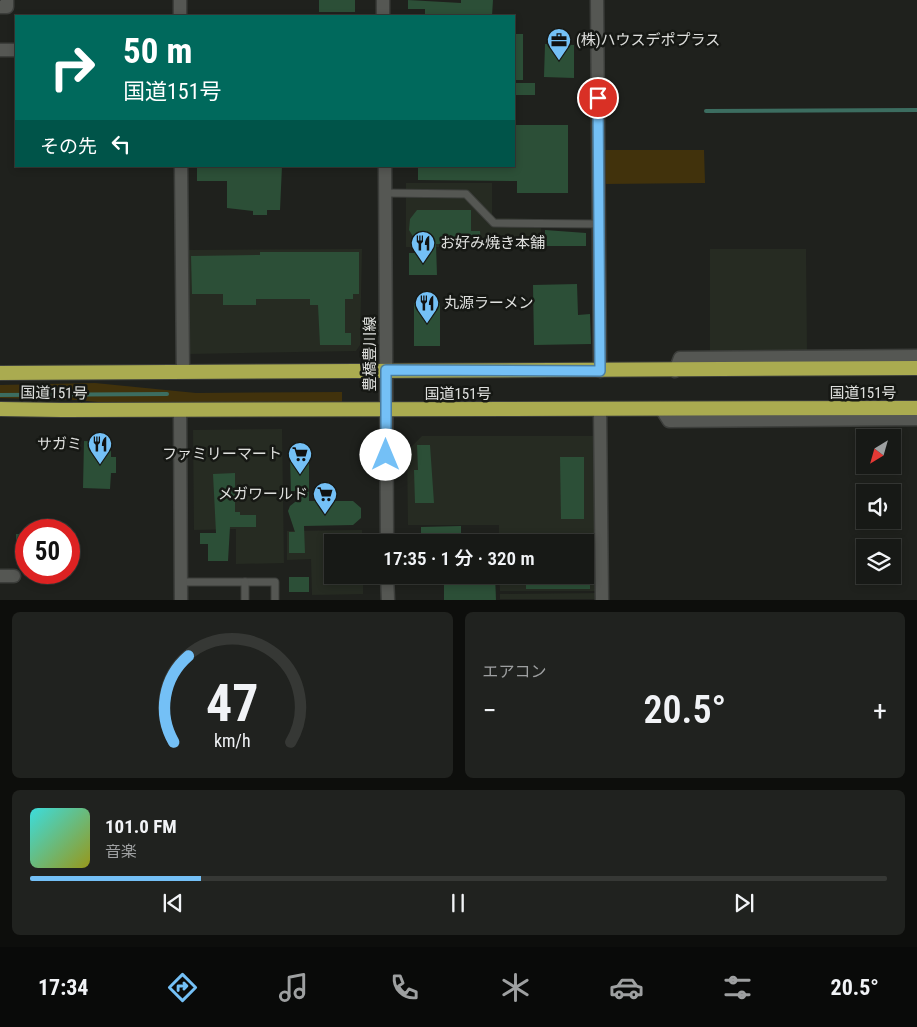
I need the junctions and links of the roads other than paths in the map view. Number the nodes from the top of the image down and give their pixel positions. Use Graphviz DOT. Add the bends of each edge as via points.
graph roads {
  1 [pos="7,0"];
  2 [pos="180,0"];
  3 [pos="383,0"];
  4 [pos="597,0"];
  5 [pos="0,7"];
  6 [pos="180,15"];
  7 [pos="383,15"];
  8 [pos="0,50"];
  9 [pos="15,50"];
  10 [pos="181,167"];
  11 [pos="385,167"];
  12 [pos="385,194"];
  13 [pos="599,224"];
  14 [pos="917,356"];
  15 [pos="917,368"];
  16 [pos="386,370"];
  17 [pos="675,370"];
  18 [pos="600,371"];
  19 [pos="183,372"];
  20 [pos="0,373"];
  21 [pos="917,408"];
  22 [pos="0,409"];
  23 [pos="180,410"];
  24 [pos="386,410"];
  25 [pos="600,410"];
  26 [pos="662,410"];
  27 [pos="917,419"];
  28 [pos="387,534"];
  29 [pos="0,576"];
  30 [pos="14,576"];
  31 [pos="180,582"];
  32 [pos="245,582"];
  33 [pos="387,584"];
  34 [pos="181,600"];
  35 [pos="245,600"];
  36 [pos="275,600"];
  37 [pos="388,600"];
  38 [pos="602,600"];
  1 -- 5 [label="street" via="7,7"];
  2 -- 6 [label="street"];
  3 -- 7 [label="street"];
  4 -- 13 [label="street"];
  8 -- 9 [label="street"];
  10 -- 19 [label="street"];
  11 -- 12 [label="street, 豊橋豊川線"];
  12 -- 13 [label="lane" via="466,194 494,223"];
  12 -- 16 [label="street, 豊橋豊川線"];
  13 -- 18 [label="street"];
  14 -- 17 [label="street" via="680,358"];
  15 -- 17 [label="highway, 国道151号"];
  16 -- 18 [label="highway, 国道151号"];
  16 -- 19 [label="highway, 国道151号"];
  16 -- 24 [label="street, 豊橋豊川線"];
  17 -- 18 [label="highway, 国道151号"];
  19 -- 20 [label="highway, 国道151号"];
  21 -- 26 [label="highway, 国道151号"];
  22 -- 23 [label="highway, 国道151号"];
  23 -- 24 [label="highway, 国道151号"];
  23 -- 31 [label="street"];
  24 -- 25 [label="highway, 国道151号"];
  24 -- 28 [label="street, 豊橋豊川線"];
  25 -- 26 [label="highway, 国道151号"];
  25 -- 38 [label="street"];
  26 -- 27 [label="street" via="669,421"];
  29 -- 30 [label="street"];
  31 -- 32 [label="lane"];
  31 -- 34 [label="street"];
  32 -- 35 [label="lane"];
  32 -- 36 [label="lane" via="275,582"];
  33 -- 37 [label="street"];
}
